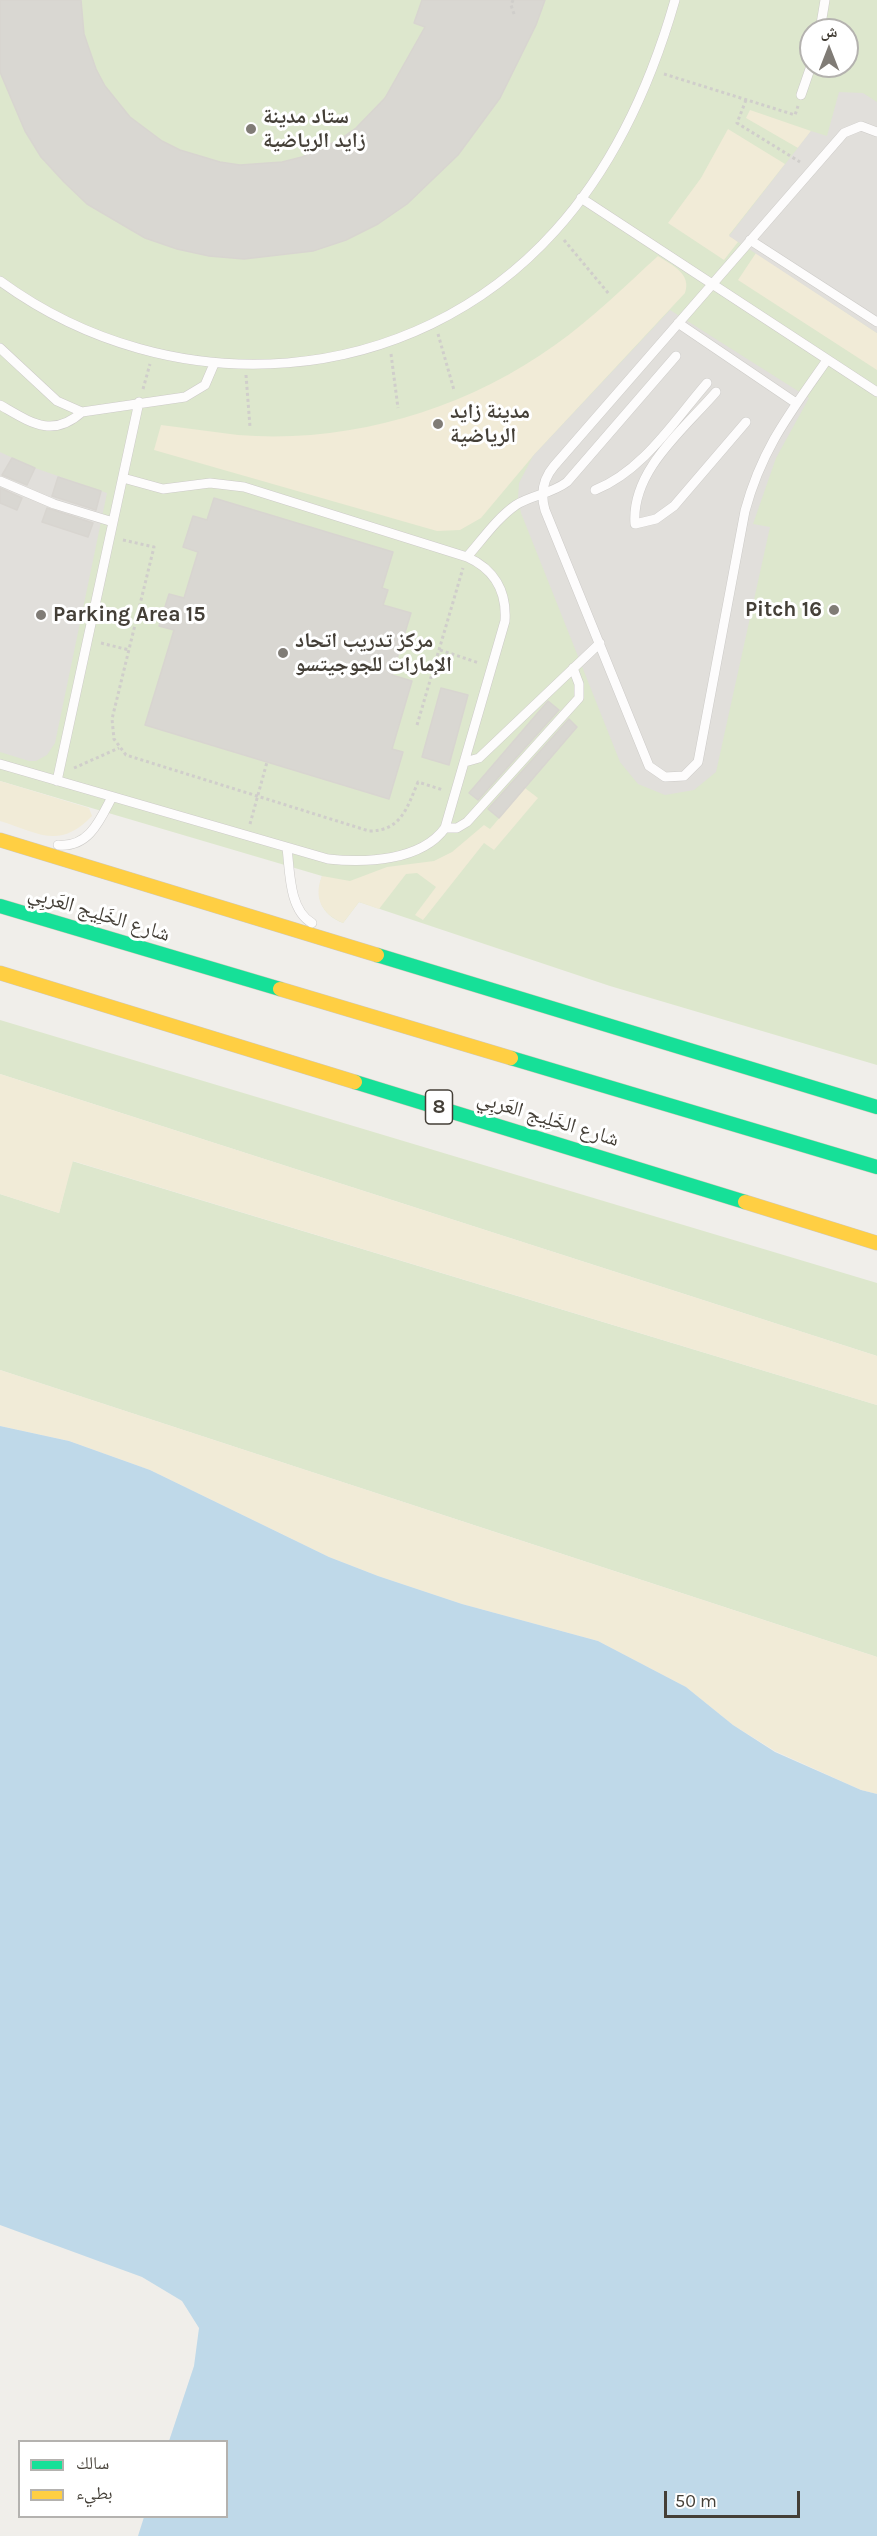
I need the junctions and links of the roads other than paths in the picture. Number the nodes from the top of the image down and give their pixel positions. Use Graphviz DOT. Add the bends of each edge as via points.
graph roads {
  1 [pos="675,0"];
  2 [pos="825,0"];
  3 [pos="822,18"];
  4 [pos="807,78"];
  5 [pos="801,95"];
  6 [pos="877,132"];
  7 [pos="582,198"];
  8 [pos="750,240"];
  9 [pos="0,281"];
  10 [pos="712,284"];
  11 [pos="877,322"];
  12 [pos="678,323"];
  13 [pos="0,348"];
  14 [pos="676,356"];
  15 [pos="827,360"];
  16 [pos="214,364"];
  17 [pos="707,383"];
  18 [pos="716,392"];
  19 [pos="877,392"];
  20 [pos="139,402"];
  21 [pos="796,403"];
  22 [pos="0,405"];
  23 [pos="82,412"];
  24 [pos="746,422"];
  25 [pos="123,478"];
  26 [pos="0,481"];
  27 [pos="595,489"];
  28 [pos="542,495"];
  29 [pos="113,522"];
  30 [pos="467,556"];
  31 [pos="600,643"];
  32 [pos="573,668"];
  33 [pos="465,762"];
  34 [pos="0,764"];
  35 [pos="57,781"];
  36 [pos="112,797"];
  37 [pos="445,828"];
  38 [pos="0,834"];
  39 [pos="0,840"];
  40 [pos="286,848"];
  41 [pos="0,906"];
  42 [pos="332,930"];
  43 [pos="382,946"];
  44 [pos="393,960"];
  45 [pos="0,974"];
  46 [pos="877,1107"];
  47 [pos="877,1167"];
  48 [pos="877,1243"];
  1 -- 7 [label="lane" via="651,70 616,147"];
  2 -- 3 [label="lane"];
  4 -- 5 [label="lane"];
  6 -- 8 [label="lane" via="861,126 849,129"];
  7 -- 10 [label="lane"];
  7 -- 16 [label="lane" via="556,231 505,278 434,322 390,341 310,361"];
  8 -- 10 [label="lane"];
  8 -- 11 [label="lane"];
  9 -- 16 [label="lane" via="78,327 153,353"];
  10 -- 12 [label="lane"];
  10 -- 15 [label="lane"];
  12 -- 21 [label="lane"];
  12 -- 28 [label="lane" via="549,472"];
  13 -- 23 [label="lane" via="57,401"];
  14 -- 28 [label="lane" via="567,482"];
  15 -- 19 [label="lane"];
  15 -- 21 [label="lane"];
  16 -- 20 [label="lane" via="209,378 193,394"];
  17 -- 27 [label="lane" via="638,463 618,479"];
  18 -- 24 [label="lane" via="643,479 635,501 635,524 656,519 674,506"];
  20 -- 23 [label="lane"];
  20 -- 25 [label="lane"];
  21 -- 31 [label="lane" via="777,430 754,478 698,762 684,776 664,777 649,765"];
  22 -- 23 [label="lane" via="48,426 70,422"];
  25 -- 29 [label="lane"];
  25 -- 30 [label="lane" via="163,489 210,483 233,485"];
  26 -- 29 [label="lane" via="54,504"];
  28 -- 30 [label="lane" via="508,511"];
  28 -- 31 [label="lane"];
  29 -- 35 [label="lane"];
  30 -- 33 [label="lane" via="487,568 500,586 505,621"];
  31 -- 32 [label="lane"];
  32 -- 33 [label="lane" via="479,758"];
  32 -- 37 [label="lane" via="579,698 467,822 457,828"];
  33 -- 37 [label="lane"];
  34 -- 35 [label="lane"];
  35 -- 36 [label="lane"];
  36 -- 38 [label="lane" via="91,834 78,843 62,846"];
  36 -- 40 [label="lane"];
  37 -- 40 [label="lane" via="438,838 418,850 373,859 328,859"];
  39 -- 44 [label="main road"];
  40 -- 42 [label="lane" via="299,911 308,921"];
  41 -- 47 [label="main road, شارع الخَلِيج العَربِي"];
  43 -- 44 [label="lane"];
  44 -- 46 [label="main road"];
  45 -- 48 [label="main road, شارع الخَلِيج العَربِي / 8"];
}
